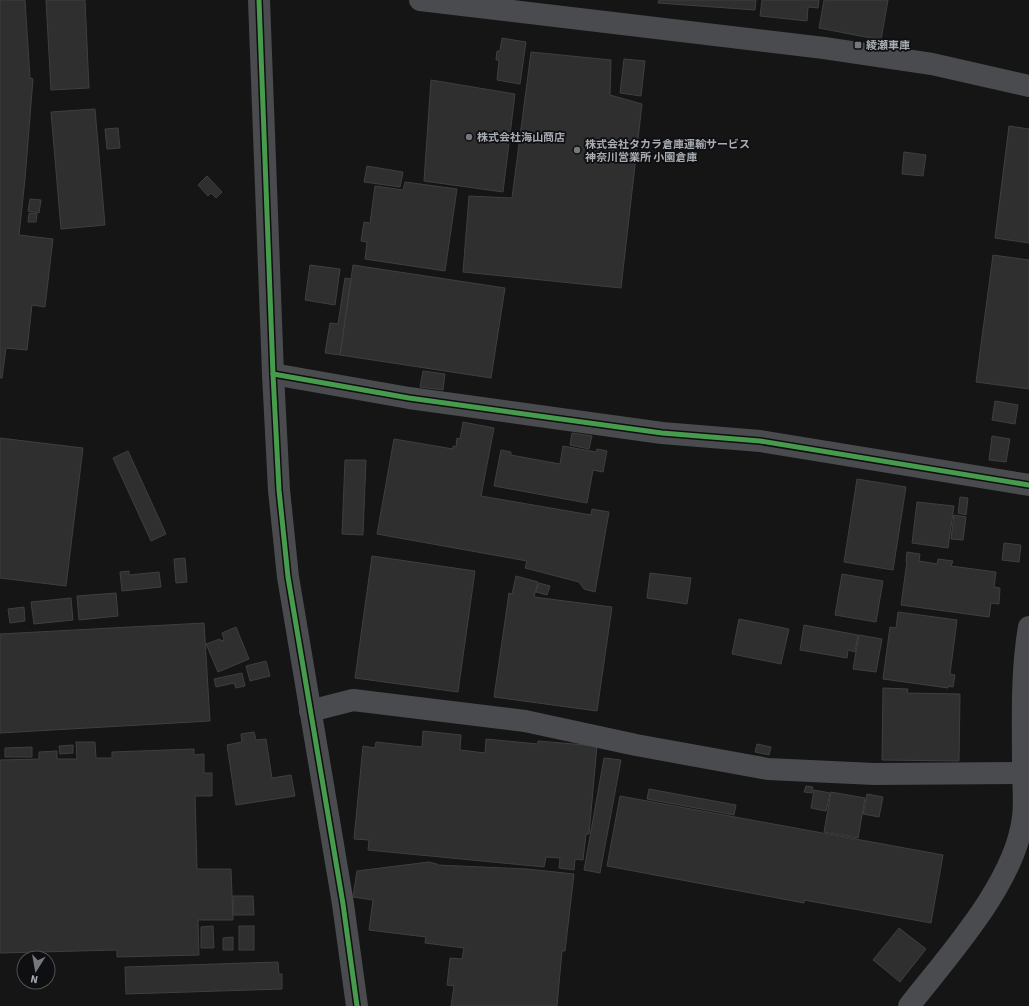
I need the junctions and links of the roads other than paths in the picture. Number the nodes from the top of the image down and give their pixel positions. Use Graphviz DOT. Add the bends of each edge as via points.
graph roads {
  1 [pos="259,0"];
  2 [pos="420,0"];
  3 [pos="1029,86"];
  4 [pos="273,374"];
  5 [pos="1029,485"];
  6 [pos="1029,627"];
  7 [pos="310,711"];
  8 [pos="1023,773"];
  9 [pos="357,1006"];
  10 [pos="909,1006"];
  1 -- 4 [label="street"];
  2 -- 3 [label="street" via="824,48 932,64"];
  4 -- 5 [label="street" via="409,398 662,433 760,441"];
  4 -- 7 [label="street" via="279,490 288,577"];
  6 -- 8 [label="street" via="1023,693"];
  7 -- 8 [label="street" via="353,700 525,721 636,745 768,769 874,774"];
  7 -- 9 [label="street" via="343,904"];
  8 -- 10 [label="street" via="1023,817 1018,842 1008,867 982,912"];
}
